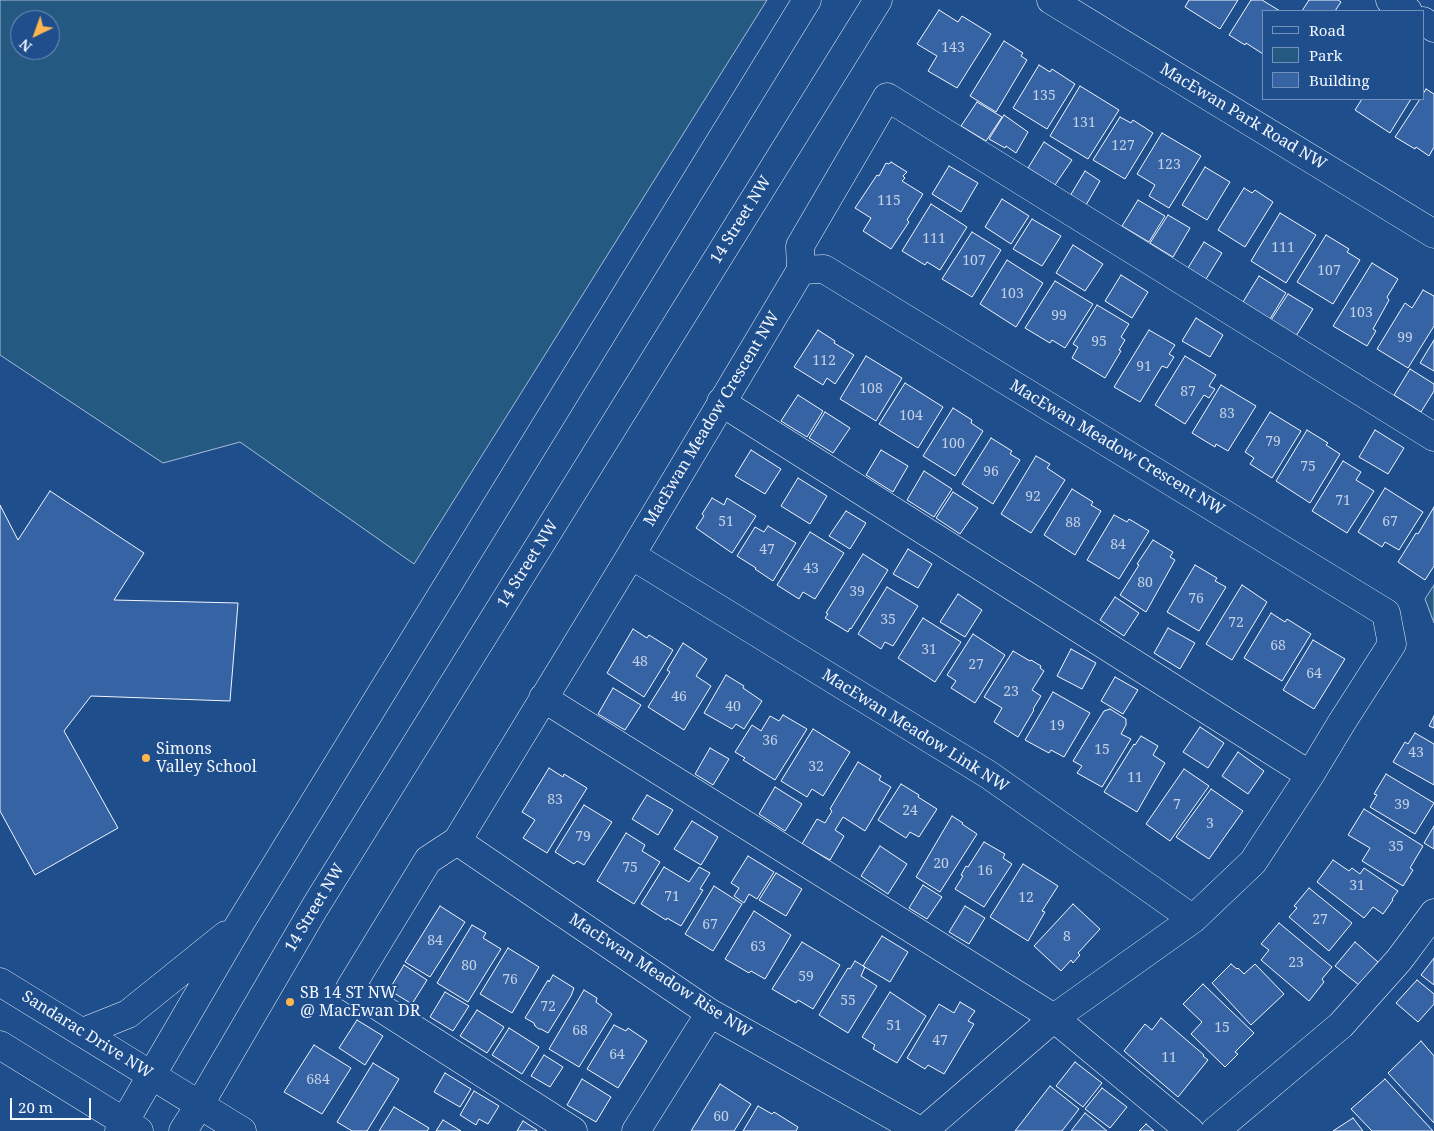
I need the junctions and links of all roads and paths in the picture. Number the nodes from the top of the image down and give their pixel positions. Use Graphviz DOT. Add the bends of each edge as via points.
graph roads {
  1 [pos="807,0"];
  2 [pos="878,0"];
  3 [pos="1051,0"];
  4 [pos="1390,0"];
  5 [pos="1406,10"];
  6 [pos="1434,234"];
  7 [pos="800,270"];
  8 [pos="721,402"];
  9 [pos="1434,437"];
  10 [pos="631,555"];
  11 [pos="543,698"];
  12 [pos="1310,775"];
  13 [pos="457,841"];
  14 [pos="1434,913"];
  15 [pos="1192,919"];
  16 [pos="239,925"];
  17 [pos="0,982"];
  18 [pos="710,1013"];
  19 [pos="1054,1018"];
  20 [pos="83,1032"];
  21 [pos="0,1045"];
  22 [pos="152,1076"];
  23 [pos="200,1104"];
  24 [pos="127,1128"];
  25 [pos="183,1131"];
  26 [pos="242,1131"];
  27 [pos="573,1131"];
  28 [pos="636,1131"];
  29 [pos="922,1131"];
  30 [pos="1190,1131"];
  31 [pos="1215,1131"];
  1 -- 16 [label="street"];
  2 -- 23 [label="street, 14 Street NW" via="315,907"];
  3 -- 6 [label="street, MacEwan Park Road NW"];
  4 -- 5 [label="street"];
  7 -- 8 [label="street, MacEwan Meadow Crescent NW"];
  7 -- 9 [label="street" via="800,246 887,97"];
  7 -- 12 [label="street, MacEwan Meadow Crescent NW" via="824,269 1386,613 1392,644"];
  8 -- 10 [label="street, MacEwan Meadow Crescent NW"];
  8 -- 12 [label="street"];
  10 -- 11 [label="street, MacEwan Meadow Crescent NW"];
  10 -- 15 [label="street, MacEwan Meadow Link NW" via="989,775"];
  11 -- 13 [label="street, MacEwan Meadow Crescent NW"];
  11 -- 19 [label="street"];
  12 -- 15 [label="street, MacEwan Meadow Crescent NW" via="1253,862"];
  13 -- 18 [label="street, MacEwan Meadow Rise NW"];
  13 -- 27 [label="street" via="428,860 350,988"];
  14 -- 31 [label="street" via="1399,960 1341,1025"];
  15 -- 19 [label="street, MacEwan Meadow Crescent NW"];
  16 -- 20 [label="street" via="128,1014"];
  16 -- 22 [label="street"];
  17 -- 20 [label="street, Sandarac Drive NW"];
  18 -- 28 [label="street"];
  18 -- 29 [label="street, MacEwan Meadow Rise NW"];
  19 -- 29 [label="street, MacEwan Meadow Crescent NW"];
  19 -- 30 [label="street"];
  20 -- 22 [label="street, Sandarac Drive NW"];
  21 -- 24 [label="street"];
  22 -- 23 [label="street, Sandarac Drive NW"];
  22 -- 24 [label="street"];
  23 -- 25 [label="street, 14 Street NW"];
  23 -- 26 [label="street, Sandarac Drive NW"];
}
